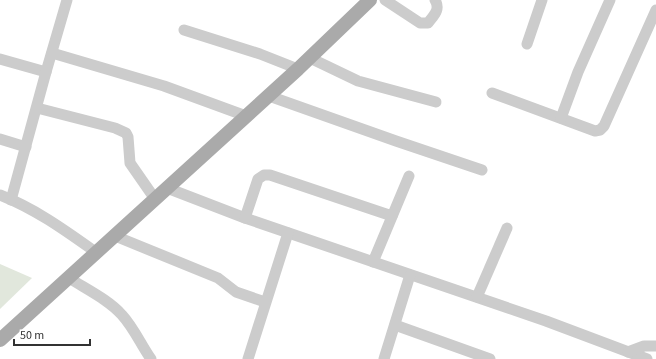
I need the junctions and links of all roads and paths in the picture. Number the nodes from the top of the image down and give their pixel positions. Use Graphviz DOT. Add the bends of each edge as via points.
graph roads {
  1 [pos="67,0"];
  2 [pos="370,0"];
  3 [pos="385,0"];
  4 [pos="436,0"];
  5 [pos="542,0"];
  6 [pos="610,0"];
  7 [pos="656,10"];
  8 [pos="184,30"];
  9 [pos="527,44"];
  10 [pos="52,53"];
  11 [pos="310,58"];
  12 [pos="0,59"];
  13 [pos="298,70"];
  14 [pos="46,72"];
  15 [pos="492,94"];
  16 [pos="269,96"];
  17 [pos="436,102"];
  18 [pos="37,108"];
  19 [pos="246,116"];
  20 [pos="561,118"];
  21 [pos="0,139"];
  22 [pos="26,147"];
  23 [pos="482,170"];
  24 [pos="409,176"];
  25 [pos="167,188"];
  26 [pos="0,195"];
  27 [pos="155,199"];
  28 [pos="11,200"];
  29 [pos="392,216"];
  30 [pos="245,218"];
  31 [pos="507,228"];
  32 [pos="288,233"];
  33 [pos="115,236"];
  34 [pos="97,253"];
  35 [pos="373,262"];
  36 [pos="410,275"];
  37 [pos="69,278"];
  38 [pos="477,298"];
  39 [pos="265,302"];
  40 [pos="394,325"];
  41 [pos="0,340"];
  42 [pos="656,346"];
  43 [pos="623,354"];
  44 [pos="151,359"];
  45 [pos="248,359"];
  46 [pos="384,359"];
  47 [pos="490,359"];
  48 [pos="647,359"];
  1 -- 10 [label="street"];
  2 -- 11 [label="main road"];
  3 -- 4 [label="street" via="420,24 428,24 437,11"];
  5 -- 9 [label="street"];
  6 -- 20 [label="street"];
  7 -- 20 [label="street" via="604,126 596,131"];
  8 -- 13 [label="street" via="260,54"];
  10 -- 14 [label="street"];
  10 -- 19 [label="street" via="164,86"];
  11 -- 13 [label="main road"];
  11 -- 17 [label="street" via="358,81"];
  12 -- 14 [label="street"];
  13 -- 16 [label="main road"];
  14 -- 18 [label="street"];
  15 -- 20 [label="street"];
  16 -- 19 [label="main road"];
  16 -- 23 [label="street"];
  18 -- 22 [label="street"];
  18 -- 27 [label="street" via="126,132 130,163"];
  19 -- 25 [label="main road"];
  21 -- 22 [label="street"];
  22 -- 28 [label="street"];
  24 -- 29 [label="street"];
  25 -- 27 [label="main road"];
  25 -- 30 [label="street"];
  26 -- 28 [label="street"];
  27 -- 33 [label="main road"];
  28 -- 34 [label="street" via="59,225"];
  29 -- 30 [label="street" via="264,175 258,179"];
  29 -- 35 [label="street"];
  30 -- 32 [label="street"];
  31 -- 38 [label="street"];
  32 -- 35 [label="street"];
  32 -- 39 [label="street"];
  33 -- 34 [label="main road"];
  33 -- 39 [label="street" via="218,278 236,292"];
  34 -- 37 [label="main road"];
  35 -- 36 [label="street"];
  36 -- 38 [label="street"];
  36 -- 40 [label="street"];
  37 -- 41 [label="main road"];
  37 -- 44 [label="street" via="122,314"];
  38 -- 43 [label="street" via="579,333"];
  39 -- 45 [label="street"];
  40 -- 46 [label="street"];
  40 -- 47 [label="street"];
  42 -- 43 [label="street" via="644,346"];
  43 -- 48 [label="street"];
}
